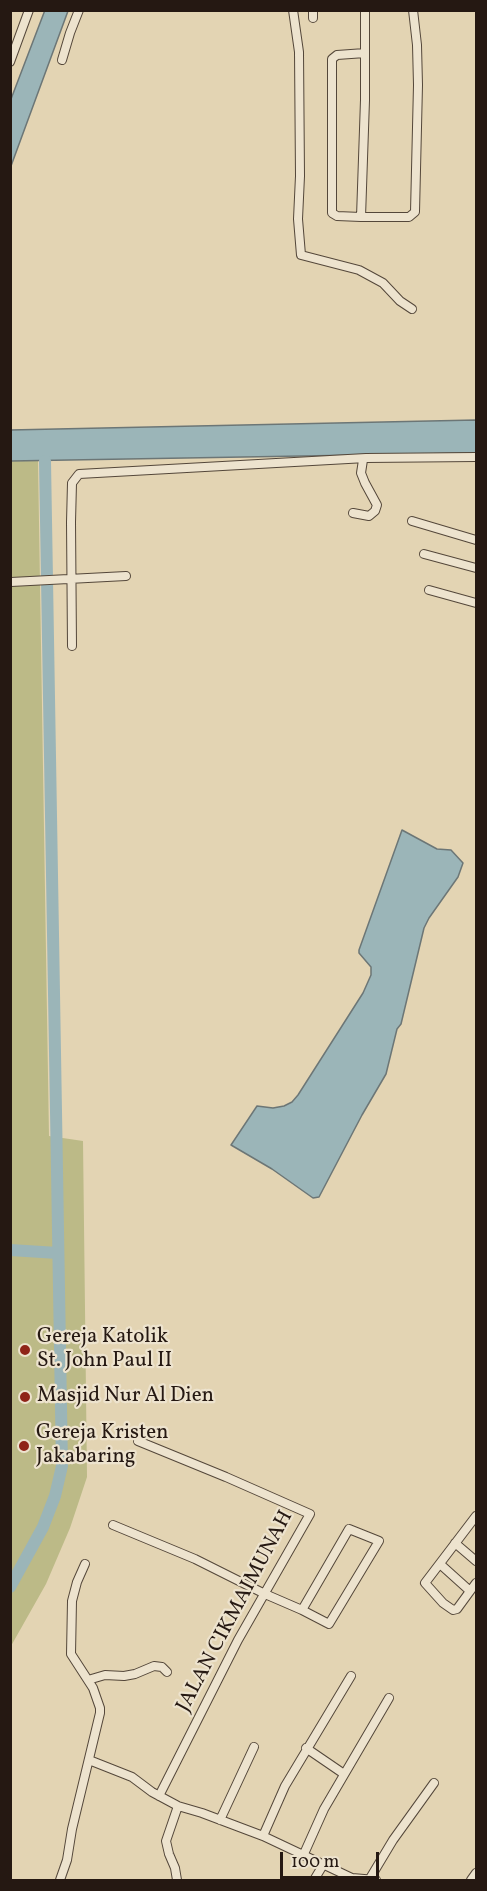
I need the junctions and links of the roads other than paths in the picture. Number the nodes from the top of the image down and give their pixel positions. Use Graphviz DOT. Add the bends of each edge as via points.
graph roads {
  1 [pos="29,10"];
  2 [pos="79,10"];
  3 [pos="293,10"];
  4 [pos="365,10"];
  5 [pos="413,10"];
  6 [pos="365,53"];
  7 [pos="62,60"];
  8 [pos="10,62"];
  9 [pos="361,217"];
  10 [pos="412,309"];
  11 [pos="477,457"];
  12 [pos="363,460"];
  13 [pos="353,513"];
  14 [pos="412,521"];
  15 [pos="477,540"];
  16 [pos="424,554"];
  17 [pos="477,568"];
  18 [pos="126,576"];
  19 [pos="71,579"];
  20 [pos="11,582"];
  21 [pos="429,590"];
  22 [pos="477,603"];
  23 [pos="72,646"];
  24 [pos="138,1441"];
  25 [pos="475,1521"];
  26 [pos="113,1525"];
  27 [pos="455,1543"];
  28 [pos="477,1562"];
  29 [pos="85,1564"];
  30 [pos="440,1564"];
  31 [pos="477,1583"];
  32 [pos="470,1591"];
  33 [pos="265,1594"];
  34 [pos="302,1610"];
  35 [pos="167,1672"];
  36 [pos="351,1676"];
  37 [pos="88,1680"];
  38 [pos="389,1698"];
  39 [pos="254,1747"];
  40 [pos="306,1748"];
  41 [pos="89,1760"];
  42 [pos="344,1774"];
  43 [pos="434,1783"];
  44 [pos="159,1796"];
  45 [pos="178,1806"];
  46 [pos="220,1820"];
  47 [pos="263,1836"];
  48 [pos="303,1856"];
  49 [pos="323,1864"];
  50 [pos="477,1873"];
  51 [pos="363,1880"];
  52 [pos="369,1880"];
  53 [pos="60,1881"];
  54 [pos="177,1881"];
  55 [pos="314,1881"];
  56 [pos="376,1881"];
  57 [pos="471,1881"];
  1 -- 8 [label="street"];
  2 -- 7 [label="street"];
  3 -- 10 [label="street" via="299,52 301,255 359,270 383,283"];
  4 -- 6 [label="street"];
  5 -- 9 [label="street" via="418,85 415,212 409,217"];
  6 -- 9 [label="street"];
  6 -- 9 [label="street" via="337,55 332,59 332,213"];
  11 -- 12 [label="street"];
  12 -- 13 [label="street" via="364,483 377,505 369,516"];
  12 -- 19 [label="street" via="79,474 72,483"];
  14 -- 15 [label="street"];
  16 -- 17 [label="street"];
  18 -- 19 [label="street"];
  19 -- 20 [label="street"];
  19 -- 23 [label="street"];
  21 -- 22 [label="street"];
  24 -- 33 [label="street, JALAN CIKMAIMUNAH" via="310,1514"];
  25 -- 27 [label="street"];
  26 -- 33 [label="street"];
  27 -- 28 [label="street"];
  27 -- 30 [label="street"];
  29 -- 37 [label="street" via="72,1602 71,1654"];
  30 -- 32 [label="street"];
  30 -- 32 [label="street" via="425,1583 443,1603 457,1609"];
  31 -- 32 [label="street"];
  33 -- 34 [label="street"];
  33 -- 44 [label="street, JALAN CIKMAIMUNAH"];
  34 -- 34 [label="street" via="349,1529 379,1541 329,1624"];
  35 -- 37 [label="street" via="154,1666 135,1674"];
  36 -- 40 [label="street"];
  37 -- 41 [label="street" via="100,1708"];
  38 -- 42 [label="street"];
  39 -- 46 [label="street"];
  40 -- 42 [label="street"];
  40 -- 47 [label="street"];
  41 -- 44 [label="street" via="132,1777"];
  41 -- 53 [label="street"];
  42 -- 48 [label="street"];
  43 -- 52 [label="street"];
  44 -- 45 [label="street"];
  45 -- 46 [label="street"];
  45 -- 54 [label="street" via="166,1841"];
  46 -- 47 [label="street"];
  47 -- 48 [label="street"];
  48 -- 49 [label="street"];
  49 -- 51 [label="street"];
  49 -- 55 [label="street"];
  50 -- 57 [label="street"];
  51 -- 52 [label="street"];
  52 -- 56 [label="street"];
}
